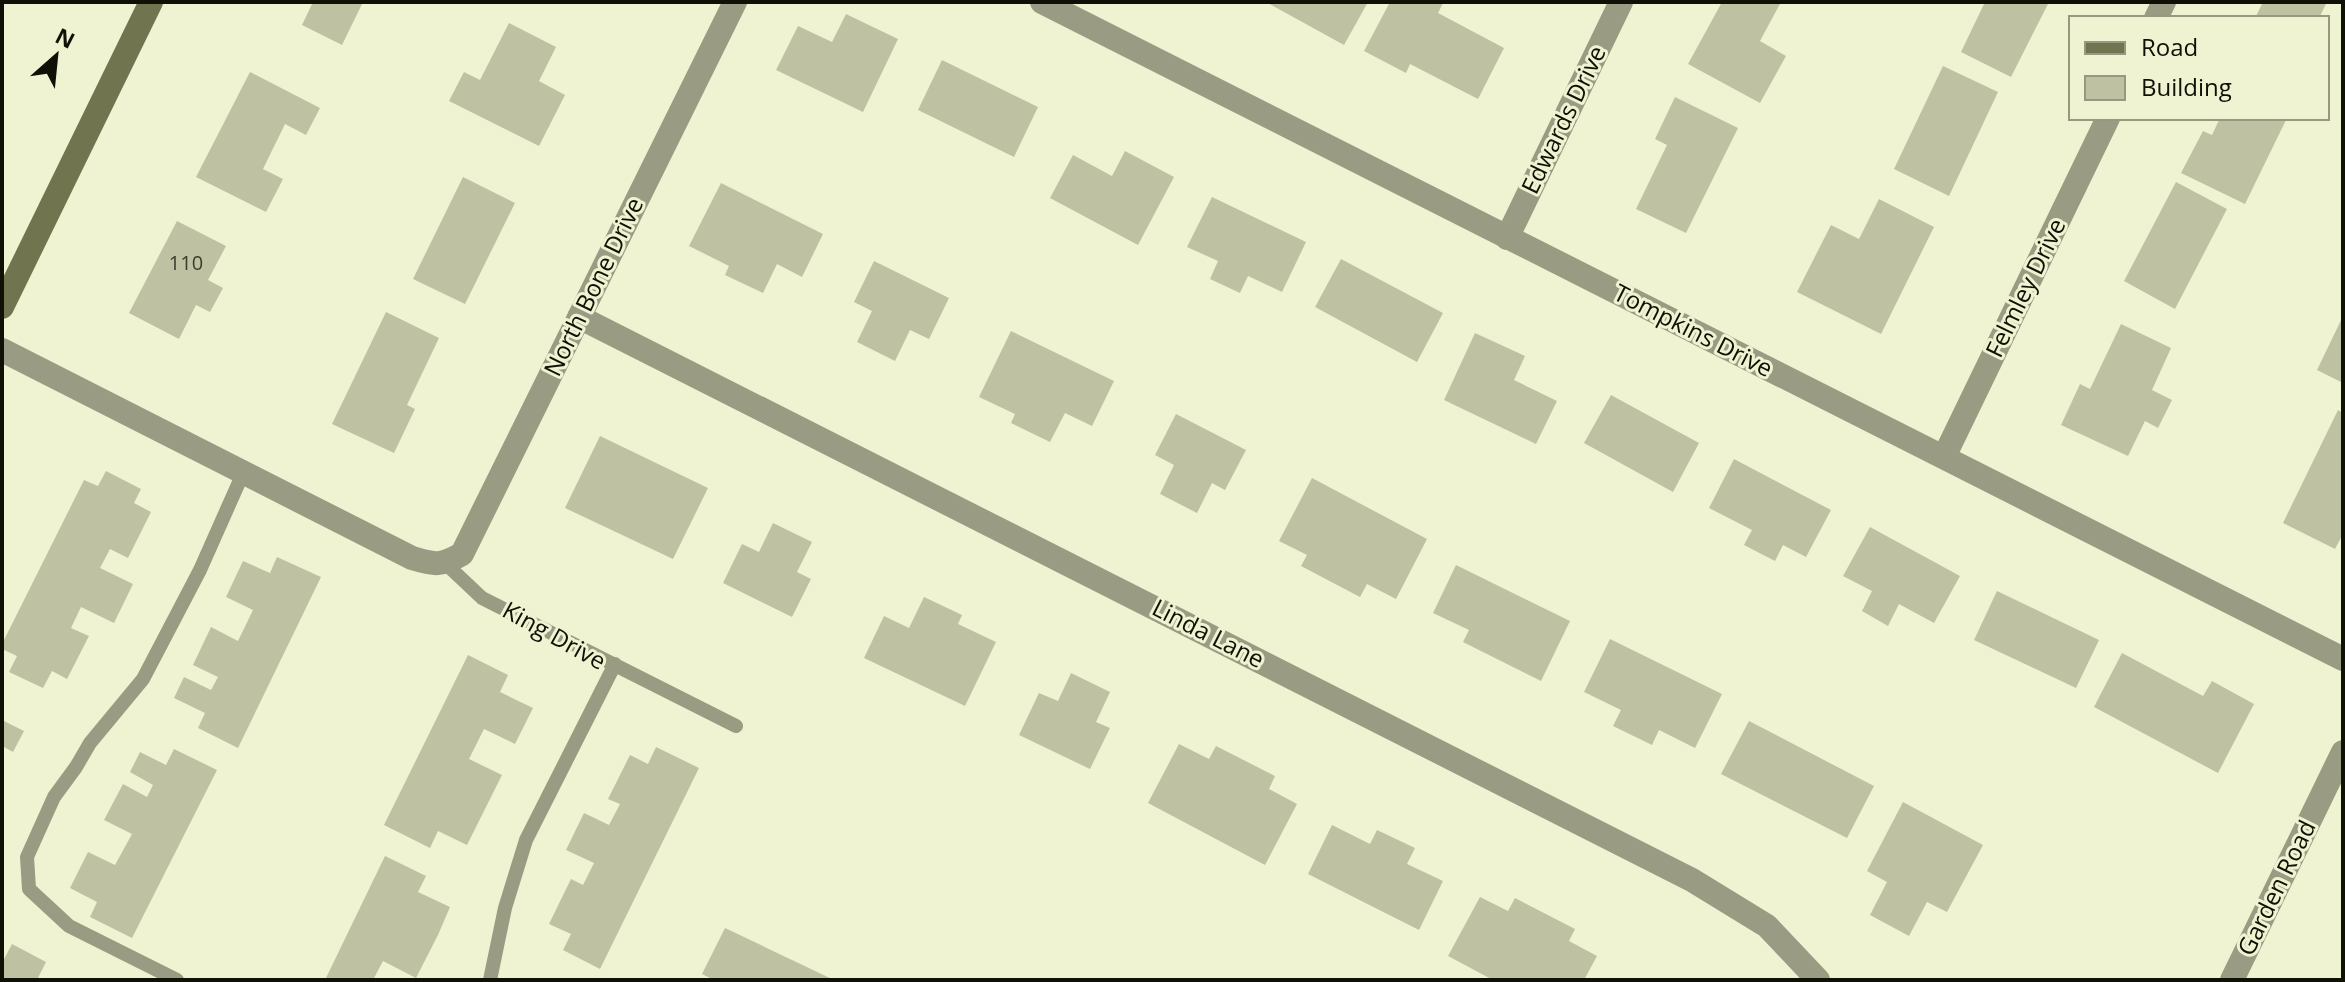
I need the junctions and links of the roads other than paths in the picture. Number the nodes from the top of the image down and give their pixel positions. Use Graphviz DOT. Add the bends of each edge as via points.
graph roads {
  1 [pos="151,2"];
  2 [pos="735,2"];
  3 [pos="1042,2"];
  4 [pos="1621,2"];
  5 [pos="2107,120"];
  6 [pos="1507,238"];
  7 [pos="4,299"];
  8 [pos="579,317"];
  9 [pos="2,350"];
  10 [pos="1944,457"];
  11 [pos="244,471"];
  12 [pos="445,563"];
  13 [pos="2343,659"];
  14 [pos="615,664"];
  15 [pos="736,726"];
  16 [pos="2343,752"];
  17 [pos="177,980"];
  18 [pos="490,980"];
  19 [pos="1818,980"];
  20 [pos="2232,980"];
  1 -- 7 [label="street"];
  2 -- 8 [label="street, North Bone Drive"];
  3 -- 6 [label="street, Tompkins Drive"];
  4 -- 6 [label="street, Edwards Drive"];
  5 -- 10 [label="street, Felmley Drive"];
  6 -- 10 [label="street, Tompkins Drive"];
  8 -- 12 [label="street, North Bone Drive" via="462,554"];
  8 -- 19 [label="street, Linda Lane" via="1692,880 1767,926"];
  9 -- 11 [label="street"];
  10 -- 13 [label="street, Tompkins Drive"];
  11 -- 12 [label="street" via="412,558"];
  11 -- 17 [label="lane" via="143,679 54,797 27,857 29,889 69,926"];
  12 -- 14 [label="lane, King Drive" via="482,598"];
  14 -- 15 [label="lane"];
  14 -- 18 [label="lane, King Drive" via="526,840"];
  16 -- 20 [label="street, Garden Road"];
}
